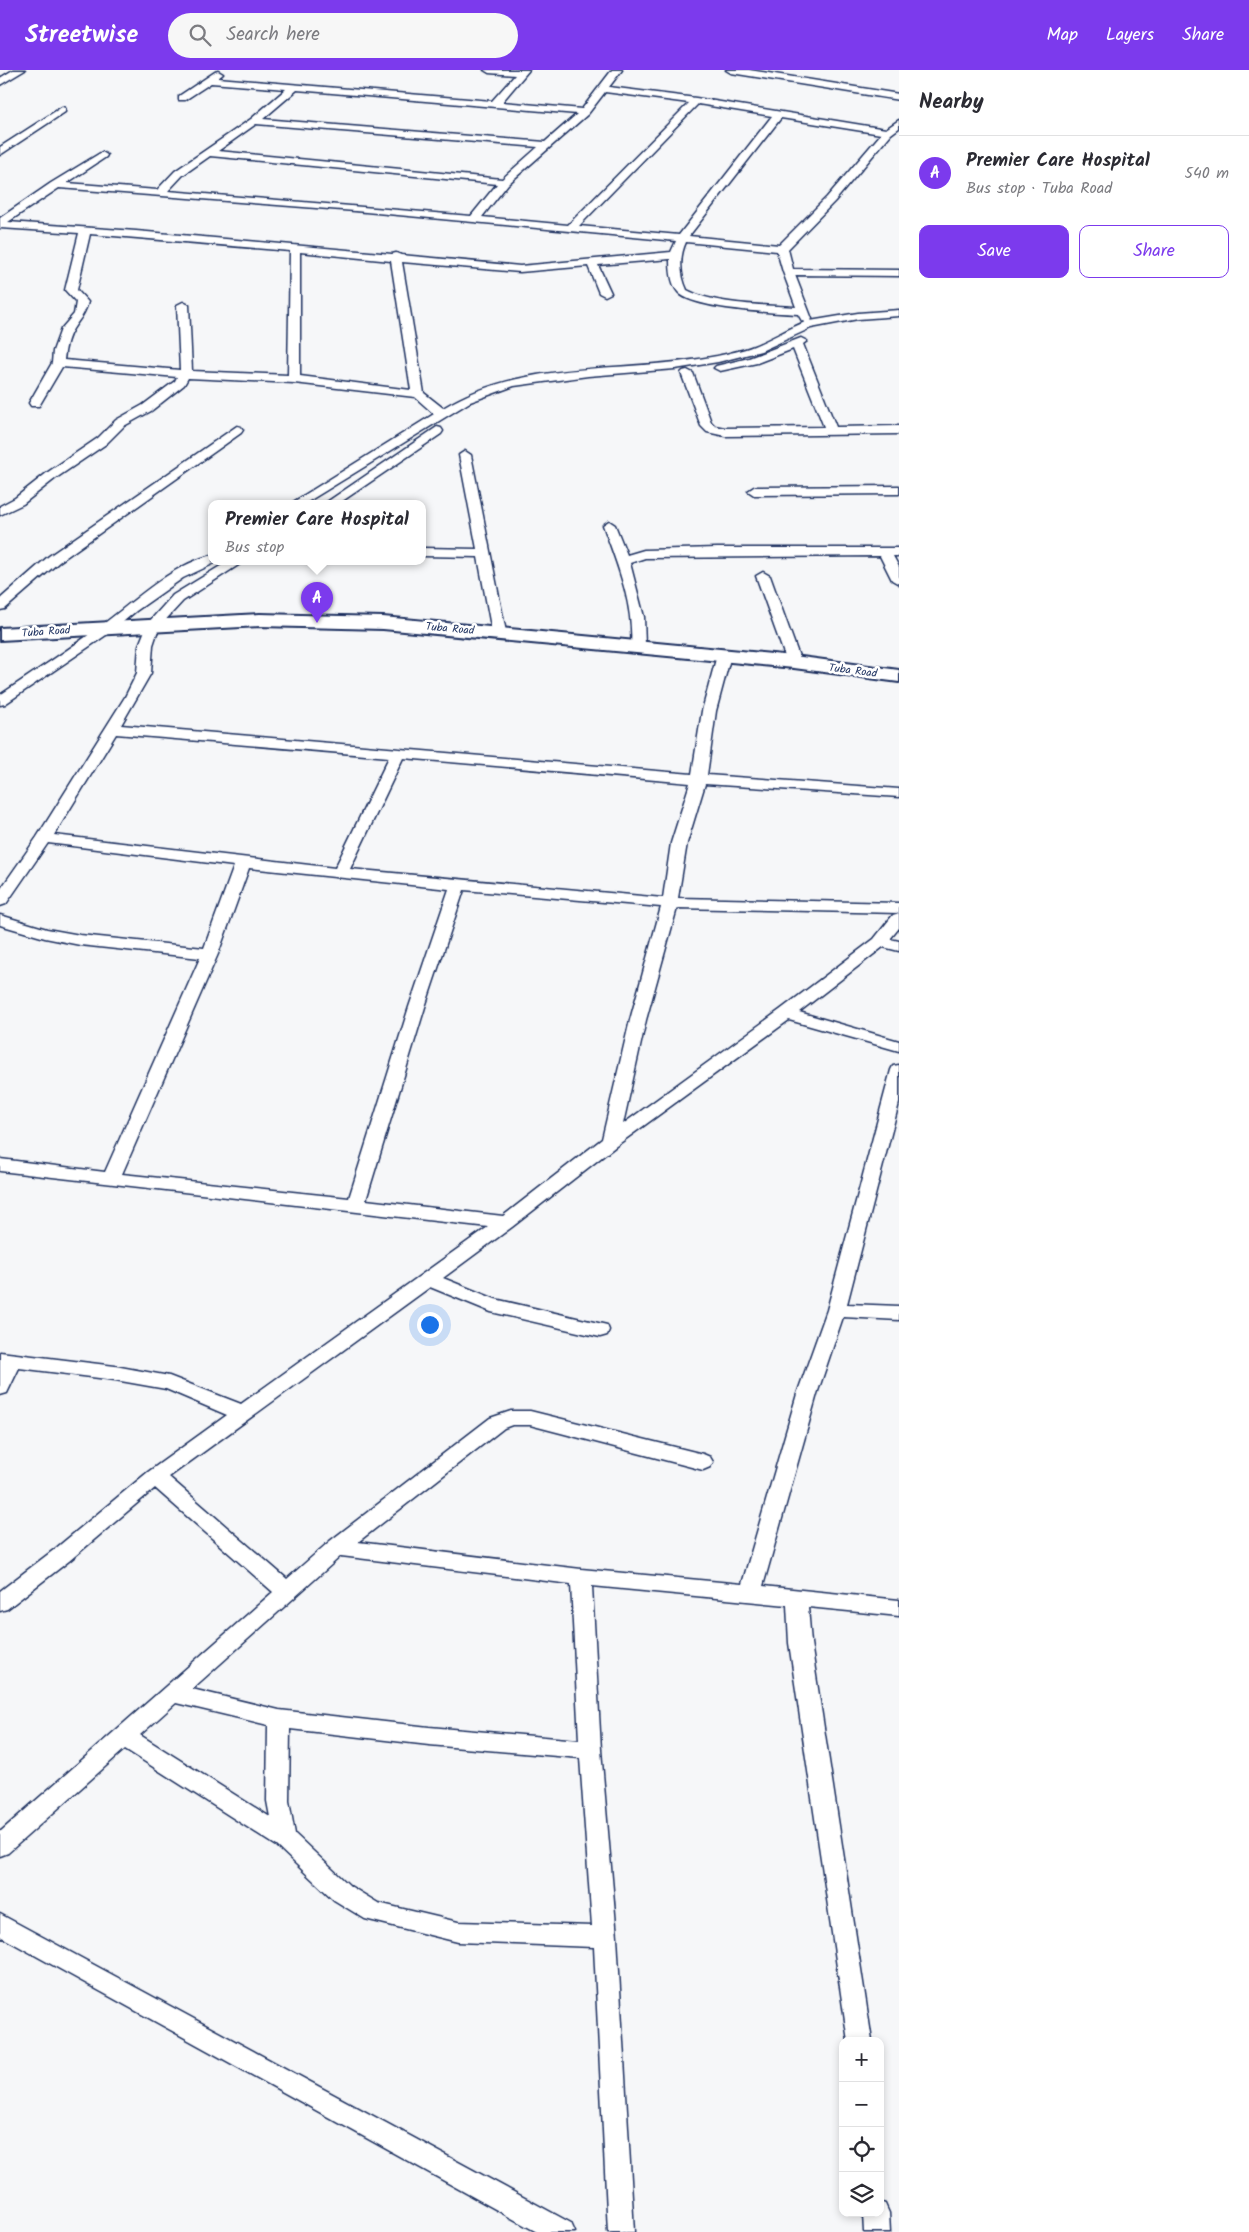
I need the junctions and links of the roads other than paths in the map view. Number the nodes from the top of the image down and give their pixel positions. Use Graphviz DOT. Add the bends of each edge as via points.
graph roads {
  1 [pos="224,70"];
  2 [pos="489,70"];
  3 [pos="617,70"];
  4 [pos="731,70"];
  5 [pos="0,71"];
  6 [pos="523,71"];
  7 [pos="18,72"];
  8 [pos="209,80"];
  9 [pos="0,82"];
  10 [pos="294,88"];
  11 [pos="604,89"];
  12 [pos="899,97"];
  13 [pos="182,98"];
  14 [pos="696,101"];
  15 [pos="494,105"];
  16 [pos="62,110"];
  17 [pos="585,112"];
  18 [pos="778,115"];
  19 [pos="254,121"];
  20 [pos="899,123"];
  21 [pos="888,132"];
  22 [pos="548,145"];
  23 [pos="0,152"];
  24 [pos="210,153"];
  25 [pos="102,155"];
  26 [pos="504,182"];
  27 [pos="55,185"];
  28 [pos="159,194"];
  29 [pos="475,218"];
  30 [pos="0,224"];
  31 [pos="572,227"];
  32 [pos="85,230"];
  33 [pos="683,238"];
  34 [pos="295,248"];
  35 [pos="782,248"];
  36 [pos="676,255"];
  37 [pos="396,256"];
  38 [pos="592,262"];
  39 [pos="788,272"];
  40 [pos="899,273"];
  41 [pos="605,293"];
  42 [pos="183,305"];
  43 [pos="804,311"];
  44 [pos="899,313"];
  45 [pos="899,320"];
  46 [pos="808,325"];
  47 [pos="797,342"];
  48 [pos="58,363"];
  49 [pos="687,373"];
  50 [pos="186,374"];
  51 [pos="294,379"];
  52 [pos="418,394"];
  53 [pos="35,403"];
  54 [pos="442,414"];
  55 [pos="832,429"];
  56 [pos="237,430"];
  57 [pos="899,430"];
  58 [pos="466,455"];
  59 [pos="899,490"];
  60 [pos="754,491"];
  61 [pos="302,500"];
  62 [pos="336,500"];
  63 [pos="0,511"];
  64 [pos="609,525"];
  65 [pos="426,552"];
  66 [pos="892,552"];
  67 [pos="484,553"];
  68 [pos="208,561"];
  69 [pos="622,561"];
  70 [pos="231,565"];
  71 [pos="764,576"];
  72 [pos="899,580"];
  73 [pos="0,606"];
  74 [pos="153,626"];
  75 [pos="107,628"];
  76 [pos="498,632"];
  77 [pos="0,634"];
  78 [pos="638,646"];
  79 [pos="724,655"];
  80 [pos="794,662"];
  81 [pos="899,676"];
  82 [pos="0,701"];
  83 [pos="112,729"];
  84 [pos="398,754"];
  85 [pos="699,779"];
  86 [pos="899,793"];
  87 [pos="44,838"];
  88 [pos="243,863"];
  89 [pos="340,872"];
  90 [pos="458,885"];
  91 [pos="0,901"];
  92 [pos="670,903"];
  93 [pos="899,908"];
  94 [pos="899,918"];
  95 [pos="0,920"];
  96 [pos="880,942"];
  97 [pos="899,946"];
  98 [pos="210,954"];
  99 [pos="786,1014"];
  100 [pos="899,1046"];
  101 [pos="899,1070"];
  102 [pos="610,1142"];
  103 [pos="0,1166"];
  104 [pos="111,1179"];
  105 [pos="356,1204"];
  106 [pos="506,1223"];
  107 [pos="428,1279"];
  108 [pos="836,1310"];
  109 [pos="899,1313"];
  110 [pos="600,1330"];
  111 [pos="6,1360"];
  112 [pos="0,1388"];
  113 [pos="243,1412"];
  114 [pos="703,1462"];
  115 [pos="155,1477"];
  116 [pos="337,1547"];
  117 [pos="581,1577"];
  118 [pos="287,1592"];
  119 [pos="750,1594"];
  120 [pos="797,1599"];
  121 [pos="0,1603"];
  122 [pos="899,1608"];
  123 [pos="173,1693"];
  124 [pos="278,1719"];
  125 [pos="124,1737"];
  126 [pos="590,1750"];
  127 [pos="285,1839"];
  128 [pos="0,1846"];
  129 [pos="0,1924"];
  130 [pos="606,1937"];
  131 [pos="859,2037"];
  132 [pos="876,2217"];
  133 [pos="562,2232"];
  134 [pos="621,2232"];
  135 [pos="877,2232"];
  1 -- 8 [label="street"];
  2 -- 6 [label="street"];
  3 -- 11 [label="street"];
  4 -- 12 [label="street"];
  5 -- 7 [label="street"];
  6 -- 15 [label="street"];
  7 -- 9 [label="street"];
  8 -- 10 [label="street"];
  8 -- 13 [label="street"];
  10 -- 15 [label="street"];
  10 -- 19 [label="street"];
  11 -- 14 [label="street"];
  11 -- 17 [label="street"];
  14 -- 18 [label="street"];
  14 -- 31 [label="street"];
  15 -- 17 [label="street"];
  16 -- 23 [label="street"];
  17 -- 22 [label="street"];
  18 -- 21 [label="street"];
  18 -- 33 [label="street"];
  19 -- 22 [label="street"];
  19 -- 24 [label="street"];
  20 -- 21 [label="street"];
  21 -- 35 [label="street" via="831,199"];
  22 -- 26 [label="street"];
  24 -- 26 [label="street"];
  24 -- 28 [label="street" via="179,173"];
  25 -- 27 [label="street"];
  26 -- 29 [label="street"];
  27 -- 28 [label="street"];
  27 -- 30 [label="street"];
  28 -- 29 [label="street"];
  29 -- 31 [label="street"];
  30 -- 32 [label="street"];
  31 -- 33 [label="street"];
  32 -- 34 [label="street"];
  32 -- 48 [label="street" via="71,290 82,302 79,315 67,329"];
  33 -- 35 [label="street"];
  33 -- 36 [label="street"];
  34 -- 37 [label="street"];
  34 -- 51 [label="street"];
  35 -- 39 [label="street"];
  36 -- 38 [label="street"];
  36 -- 43 [label="street" via="680,288 685,294 700,299"];
  37 -- 38 [label="street" via="520,269"];
  37 -- 52 [label="street"];
  38 -- 41 [label="street"];
  39 -- 40 [label="street"];
  39 -- 43 [label="street"];
  42 -- 50 [label="street"];
  43 -- 46 [label="street"];
  44 -- 46 [label="street"];
  45 -- 47 [label="street" via="849,324"];
  46 -- 54 [label="street" via="756,349 718,359 512,383 466,399"];
  47 -- 49 [label="street" via="746,364"];
  47 -- 55 [label="street"];
  48 -- 50 [label="street"];
  48 -- 53 [label="street"];
  49 -- 55 [label="street" via="705,423 712,429 725,432"];
  49 -- 62 [label="street" via="522,389 479,402"];
  50 -- 51 [label="street"];
  50 -- 63 [label="street" via="166,395 120,423 102,441 20,501"];
  51 -- 52 [label="street"];
  52 -- 54 [label="street"];
  54 -- 61 [label="street"];
  55 -- 57 [label="street"];
  56 -- 73 [label="street" via="54,559"];
  58 -- 67 [label="street"];
  59 -- 60 [label="street"];
  64 -- 69 [label="street"];
  65 -- 67 [label="street"];
  66 -- 69 [label="street" via="644,554"];
  66 -- 72 [label="street"];
  67 -- 76 [label="street"];
  68 -- 75 [label="street" via="178,576"];
  69 -- 78 [label="street" via="637,616"];
  70 -- 74 [label="street" via="178,598"];
  71 -- 80 [label="street"];
  74 -- 75 [label="street, Tuba Road"];
  74 -- 76 [label="street, Tuba Road" via="322,620"];
  74 -- 83 [label="street" via="146,645 144,673"];
  75 -- 77 [label="street, Tuba Road"];
  75 -- 82 [label="street"];
  76 -- 78 [label="street, Tuba Road"];
  78 -- 79 [label="street, Tuba Road"];
  79 -- 80 [label="street, Tuba Road"];
  79 -- 85 [label="street" via="709,711"];
  80 -- 81 [label="street, Tuba Road"];
  83 -- 84 [label="street"];
  83 -- 87 [label="street"];
  84 -- 85 [label="street"];
  84 -- 89 [label="street"];
  85 -- 86 [label="street"];
  85 -- 92 [label="street" via="679,843"];
  87 -- 88 [label="street"];
  87 -- 91 [label="street"];
  88 -- 89 [label="street"];
  88 -- 98 [label="street"];
  89 -- 90 [label="street"];
  90 -- 92 [label="street"];
  90 -- 105 [label="street"];
  92 -- 93 [label="street"];
  92 -- 102 [label="street" via="638,1020"];
  94 -- 96 [label="street"];
  95 -- 98 [label="street" via="80,940"];
  96 -- 97 [label="street"];
  96 -- 99 [label="street"];
  98 -- 104 [label="street"];
  99 -- 100 [label="street"];
  99 -- 102 [label="street"];
  101 -- 108 [label="street"];
  102 -- 106 [label="street"];
  103 -- 104 [label="street"];
  104 -- 105 [label="street"];
  105 -- 106 [label="street"];
  106 -- 107 [label="street"];
  107 -- 110 [label="street" via="491,1305"];
  107 -- 113 [label="street"];
  108 -- 109 [label="street"];
  108 -- 119 [label="street" via="807,1394"];
  111 -- 112 [label="street"];
  111 -- 113 [label="street" via="169,1383"];
  113 -- 115 [label="street"];
  114 -- 116 [label="street" via="530,1418 510,1418 496,1423"];
  115 -- 118 [label="street"];
  115 -- 121 [label="street"];
  116 -- 117 [label="street"];
  116 -- 118 [label="street"];
  117 -- 119 [label="street"];
  117 -- 126 [label="street"];
  118 -- 123 [label="street"];
  119 -- 120 [label="street"];
  120 -- 122 [label="street"];
  120 -- 131 [label="street" via="800,1643"];
  123 -- 124 [label="street"];
  123 -- 125 [label="street"];
  124 -- 126 [label="street"];
  124 -- 127 [label="street" via="278,1802"];
  125 -- 127 [label="street"];
  125 -- 128 [label="street"];
  126 -- 130 [label="street"];
  127 -- 130 [label="street" via="342,1893 373,1912 458,1932"];
  129 -- 133 [label="street"];
  130 -- 134 [label="street"];
  132 -- 135 [label="street"];
}
